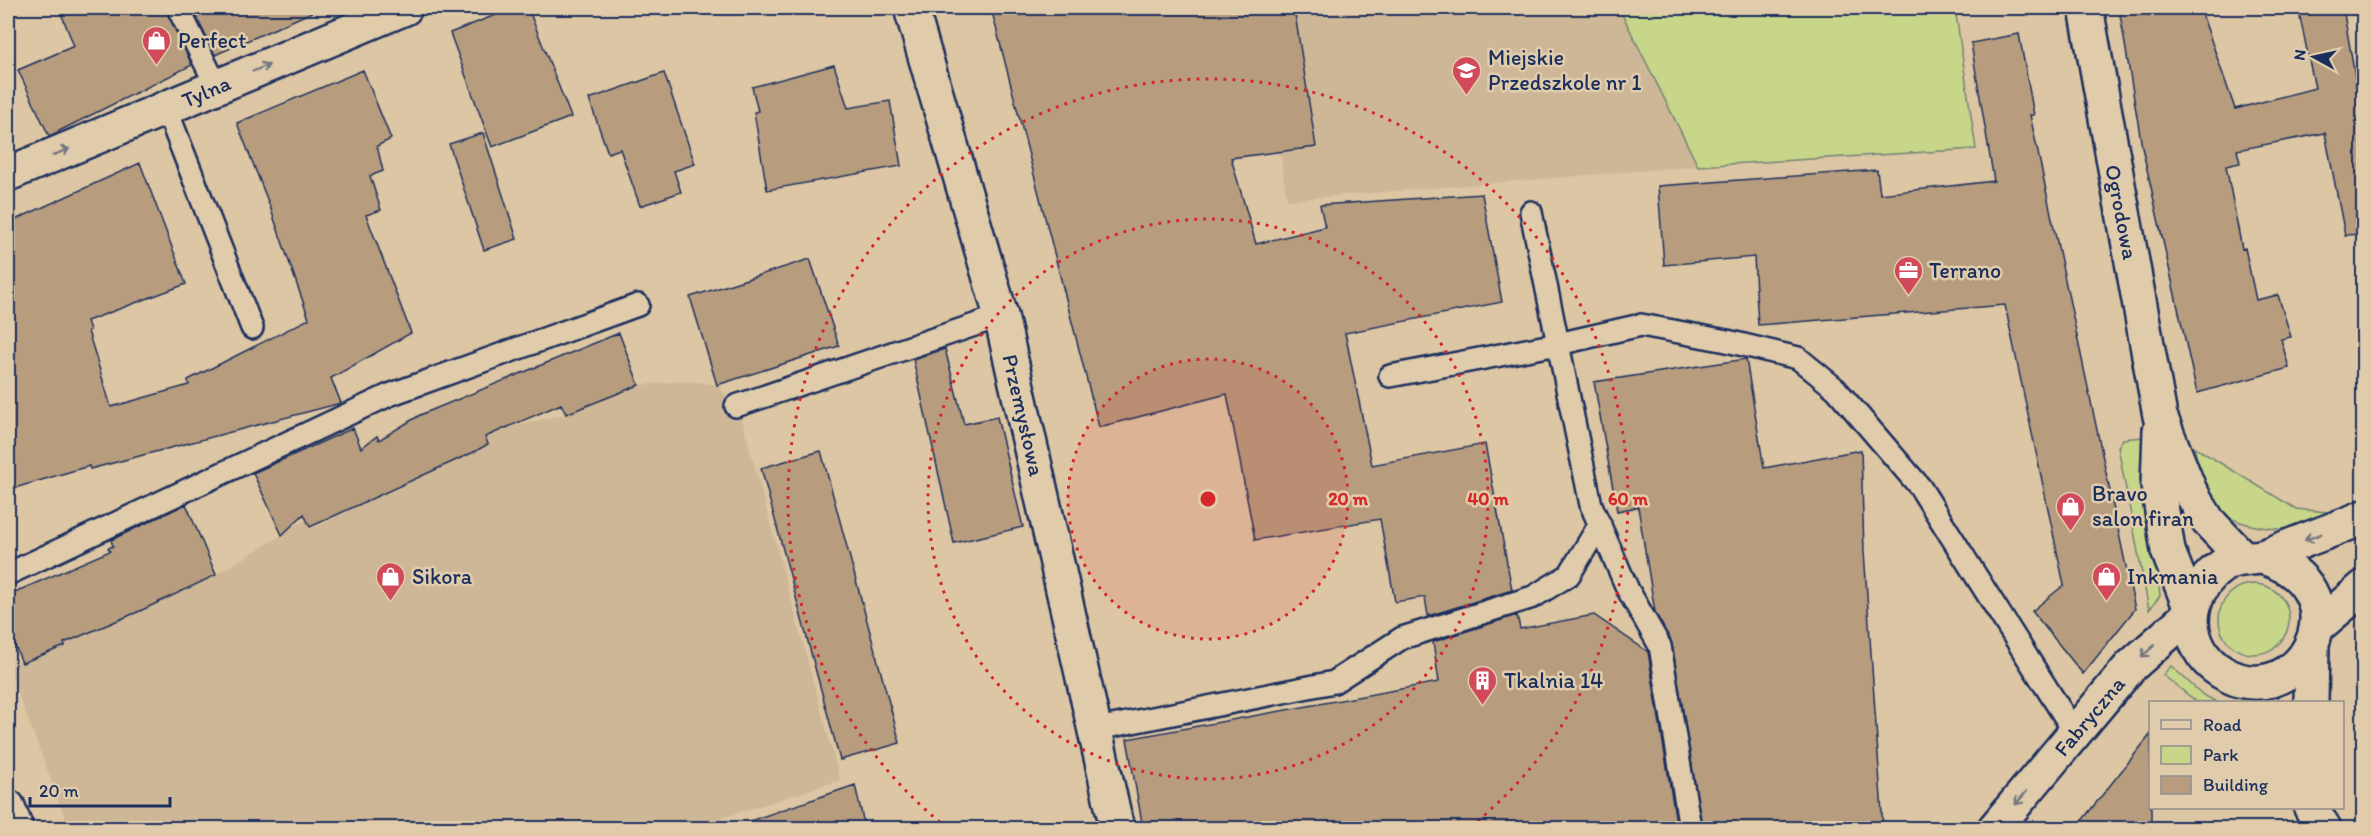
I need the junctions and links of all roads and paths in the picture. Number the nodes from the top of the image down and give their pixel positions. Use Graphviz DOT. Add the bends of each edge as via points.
graph roads {
  1 [pos="178,8"];
  2 [pos="405,8"];
  3 [pos="911,8"];
  4 [pos="2086,8"];
  5 [pos="217,87"];
  6 [pos="166,108"];
  7 [pos="8,174"];
  8 [pos="1531,212"];
  9 [pos="638,304"];
  10 [pos="1001,316"];
  11 [pos="252,328"];
  12 [pos="1558,344"];
  13 [pos="1390,376"];
  14 [pos="736,406"];
  15 [pos="2160,416"];
  16 [pos="2364,517"];
  17 [pos="1600,524"];
  18 [pos="2252,557"];
  19 [pos="8,574"];
  20 [pos="2364,586"];
  21 [pos="2192,612"];
  22 [pos="2314,636"];
  23 [pos="2237,690"];
  24 [pos="2311,701"];
  25 [pos="1096,729"];
  26 [pos="2075,733"];
  27 [pos="8,807"];
  28 [pos="2312,809"];
  29 [pos="2325,809"];
  30 [pos="16,828"];
  31 [pos="1117,828"];
  32 [pos="1690,828"];
  33 [pos="1995,828"];
  34 [pos="2324,828"];
  35 [pos="2329,828"];
  1 -- 5 [label="lane"];
  5 -- 2 [label="street, Tylna, one-way"];
  3 -- 10 [label="street, Przemysłowa"];
  4 -- 15 [label="street, Ogrodowa"];
  5 -- 6 [label="street, Tylna"];
  7 -- 6 [label="street, Tylna, one-way"];
  6 -- 11 [label="lane"];
  8 -- 12 [label="lane"];
  9 -- 19 [label="lane" via="389,395"];
  10 -- 14 [label="lane"];
  10 -- 25 [label="street, Przemysłowa"];
  12 -- 13 [label="lane"];
  12 -- 17 [label="lane" via="1591,506"];
  12 -- 26 [label="lane" via="1641,325 1798,358 1836,389 1920,487"];
  15 -- 18 [label="street, Ogrodowa" via="2190,491 2208,521"];
  15 -- 21 [label="street, Ogrodowa" via="2158,485 2168,551"];
  16 -- 18 [label="street, one-way"];
  17 -- 25 [label="lane" via="1569,575 1533,597 1402,638 1334,682"];
  17 -- 32 [label="lane" via="1628,590 1660,646"];
  18 -- 21 [label="street" via="2224,564 2208,577"];
  18 -- 22 [label="street" via="2280,562 2310,588 2317,607"];
  20 -- 22 [label="street"];
  21 -- 23 [label="street" via="2193,632 2200,650"];
  21 -- 26 [label="street, Fabryczna, one-way" via="2130,667"];
  22 -- 23 [label="street" via="2286,674 2268,681 2248,682"];
  22 -- 24 [label="street"];
  25 -- 31 [label="street, Przemysłowa"];
  26 -- 33 [label="street, Fabryczna, one-way"];
  27 -- 30 [label="street"];
  28 -- 34 [label="street"];
  29 -- 35 [label="street"];
}
